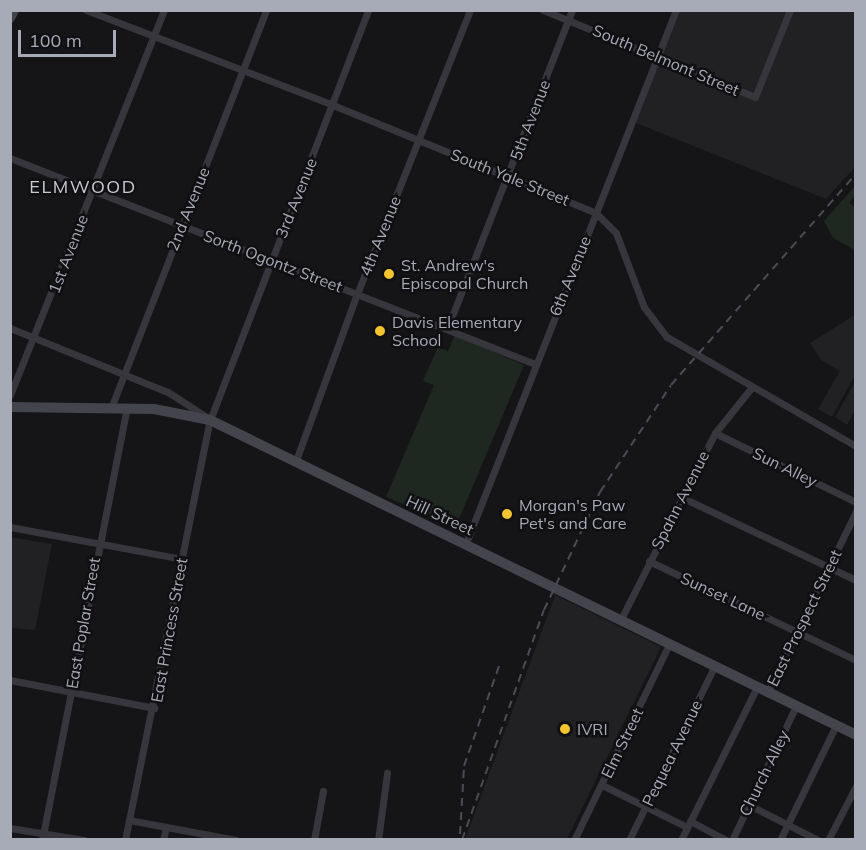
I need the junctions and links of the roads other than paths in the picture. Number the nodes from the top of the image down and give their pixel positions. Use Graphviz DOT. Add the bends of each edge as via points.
graph roads {
  1 [pos="14,10"];
  2 [pos="86,10"];
  3 [pos="164,10"];
  4 [pos="266,10"];
  5 [pos="368,10"];
  6 [pos="470,10"];
  7 [pos="543,10"];
  8 [pos="573,10"];
  9 [pos="676,10"];
  10 [pos="790,10"];
  11 [pos="10,18"];
  12 [pos="569,20"];
  13 [pos="154,36"];
  14 [pos="658,55"];
  15 [pos="242,72"];
  16 [pos="333,105"];
  17 [pos="419,141"];
  18 [pos="10,158"];
  19 [pos="508,176"];
  20 [pos="93,191"];
  21 [pos="596,213"];
  22 [pos="181,225"];
  23 [pos="271,261"];
  24 [pos="357,294"];
  25 [pos="10,328"];
  26 [pos="447,329"];
  27 [pos="35,338"];
  28 [pos="535,364"];
  29 [pos="123,374"];
  30 [pos="752,387"];
  31 [pos="10,395"];
  32 [pos="10,407"];
  33 [pos="111,408"];
  34 [pos="127,408"];
  35 [pos="210,420"];
  36 [pos="715,433"];
  37 [pos="855,446"];
  38 [pos="295,463"];
  39 [pos="681,497"];
  40 [pos="855,502"];
  41 [pos="855,511"];
  42 [pos="10,527"];
  43 [pos="466,543"];
  44 [pos="98,544"];
  45 [pos="182,559"];
  46 [pos="649,561"];
  47 [pos="828,568"];
  48 [pos="855,580"];
  49 [pos="620,621"];
  50 [pos="796,630"];
  51 [pos="668,646"];
  52 [pos="855,660"];
  53 [pos="714,667"];
  54 [pos="10,680"];
  55 [pos="757,687"];
  56 [pos="767,693"];
  57 [pos="70,694"];
  58 [pos="796,706"];
  59 [pos="154,708"];
  60 [pos="836,726"];
  61 [pos="855,735"];
  62 [pos="387,773"];
  63 [pos="602,785"];
  64 [pos="855,786"];
  65 [pos="323,791"];
  66 [pos="749,805"];
  67 [pos="646,806"];
  68 [pos="129,820"];
  69 [pos="688,824"];
  70 [pos="787,825"];
  71 [pos="166,826"];
  72 [pos="10,828"];
  73 [pos="43,837"];
  74 [pos="84,840"];
  75 [pos="125,840"];
  76 [pos="163,840"];
  77 [pos="236,840"];
  78 [pos="314,840"];
  79 [pos="378,840"];
  80 [pos="574,840"];
  81 [pos="629,840"];
  82 [pos="681,840"];
  83 [pos="726,840"];
  84 [pos="732,840"];
  85 [pos="780,840"];
  86 [pos="818,840"];
  87 [pos="828,840"];
  1 -- 11 [label="main road"];
  2 -- 13 [label="street, South Yale Street"];
  3 -- 13 [label="street, 1st Avenue"];
  4 -- 15 [label="street, 2nd Avenue"];
  5 -- 16 [label="street, 3rd Avenue"];
  6 -- 17 [label="street, 4th Avenue"];
  7 -- 12 [label="street, South Belmont Street"];
  8 -- 12 [label="street, 5th Avenue"];
  9 -- 14 [label="street, 6th Avenue"];
  10 -- 14 [label="street, South Belmont Street" via="755,97"];
  12 -- 14 [label="street, South Belmont Street"];
  12 -- 19 [label="street, 5th Avenue"];
  13 -- 15 [label="street, South Yale Street"];
  13 -- 20 [label="street, 1st Avenue"];
  14 -- 21 [label="street, 6th Avenue"];
  15 -- 16 [label="street, South Yale Street"];
  15 -- 22 [label="street, 2nd Avenue"];
  16 -- 17 [label="street, South Yale Street"];
  16 -- 23 [label="street, 3rd Avenue"];
  17 -- 19 [label="street, South Yale Street"];
  17 -- 24 [label="street, 4th Avenue"];
  18 -- 20 [label="street, Sorth Ogontz Street"];
  19 -- 21 [label="street, South Yale Street"];
  19 -- 26 [label="street, 5th Avenue"];
  20 -- 22 [label="street, Sorth Ogontz Street"];
  20 -- 27 [label="street, 1st Avenue"];
  21 -- 28 [label="street, 6th Avenue"];
  21 -- 30 [label="street, South Yale Street" via="623,246 654,322 667,337"];
  22 -- 23 [label="street, Sorth Ogontz Street"];
  22 -- 29 [label="street, 2nd Avenue"];
  23 -- 24 [label="street, Sorth Ogontz Street"];
  23 -- 35 [label="street, 3rd Avenue"];
  24 -- 26 [label="street, Sorth Ogontz Street"];
  24 -- 38 [label="street, 4th Avenue"];
  25 -- 27 [label="street, Hill Street"];
  26 -- 28 [label="street, Sorth Ogontz Street"];
  27 -- 29 [label="street, Hill Street"];
  27 -- 31 [label="street, 1st Avenue"];
  28 -- 43 [label="street, 6th Avenue"];
  29 -- 33 [label="street, 2nd Avenue"];
  29 -- 35 [label="street, Hill Street" via="186,400"];
  30 -- 36 [label="street, Spahn Avenue"];
  30 -- 37 [label="street, South Yale Street"];
  32 -- 33 [label="main road"];
  33 -- 34 [label="main road"];
  34 -- 35 [label="main road" via="165,410"];
  34 -- 44 [label="street, East Poplar Street"];
  35 -- 38 [label="main road, Hill Street"];
  35 -- 45 [label="street, East Princess Street"];
  36 -- 39 [label="street, Spahn Avenue"];
  36 -- 40 [label="street, Sun Alley"];
  38 -- 43 [label="main road, Hill Street"];
  39 -- 46 [label="street, Spahn Avenue"];
  39 -- 47 [label="street"];
  41 -- 47 [label="street, East Prospect Street"];
  42 -- 44 [label="street"];
  43 -- 49 [label="main road, Hill Street"];
  44 -- 45 [label="street"];
  44 -- 57 [label="street, East Poplar Street"];
  45 -- 59 [label="street, East Princess Street"];
  46 -- 49 [label="street, Spahn Avenue"];
  46 -- 50 [label="street, Sunset Lane"];
  47 -- 48 [label="street"];
  47 -- 50 [label="street, East Prospect Street"];
  49 -- 51 [label="main road, Hill Street"];
  50 -- 52 [label="street, Sunset Lane"];
  50 -- 56 [label="street, East Prospect Street"];
  51 -- 53 [label="main road, Hill Street"];
  51 -- 63 [label="street, Elm Street"];
  53 -- 55 [label="main road, Hill Street"];
  53 -- 67 [label="street, Pequea Avenue"];
  54 -- 57 [label="street"];
  55 -- 56 [label="main road, Hill Street"];
  55 -- 69 [label="street, East Prospect Street"];
  56 -- 58 [label="main road, Hill Street"];
  57 -- 59 [label="street"];
  57 -- 73 [label="street, East Poplar Street"];
  58 -- 60 [label="main road, Hill Street"];
  58 -- 66 [label="street, Church Alley"];
  59 -- 68 [label="street, East Princess Street"];
  60 -- 61 [label="main road, Hill Street"];
  60 -- 70 [label="street"];
  62 -- 79 [label="street"];
  63 -- 67 [label="street"];
  63 -- 80 [label="street, Elm Street"];
  64 -- 87 [label="street"];
  65 -- 78 [label="street"];
  66 -- 70 [label="street"];
  66 -- 84 [label="street, Church Alley"];
  67 -- 69 [label="street"];
  67 -- 81 [label="street, Pequea Avenue"];
  68 -- 71 [label="street"];
  68 -- 75 [label="street, East Princess Street"];
  69 -- 82 [label="street, East Prospect Street"];
  69 -- 83 [label="street"];
  70 -- 85 [label="street"];
  70 -- 86 [label="street"];
  71 -- 76 [label="street"];
  71 -- 77 [label="street"];
  72 -- 73 [label="street"];
  73 -- 74 [label="street"];
}
